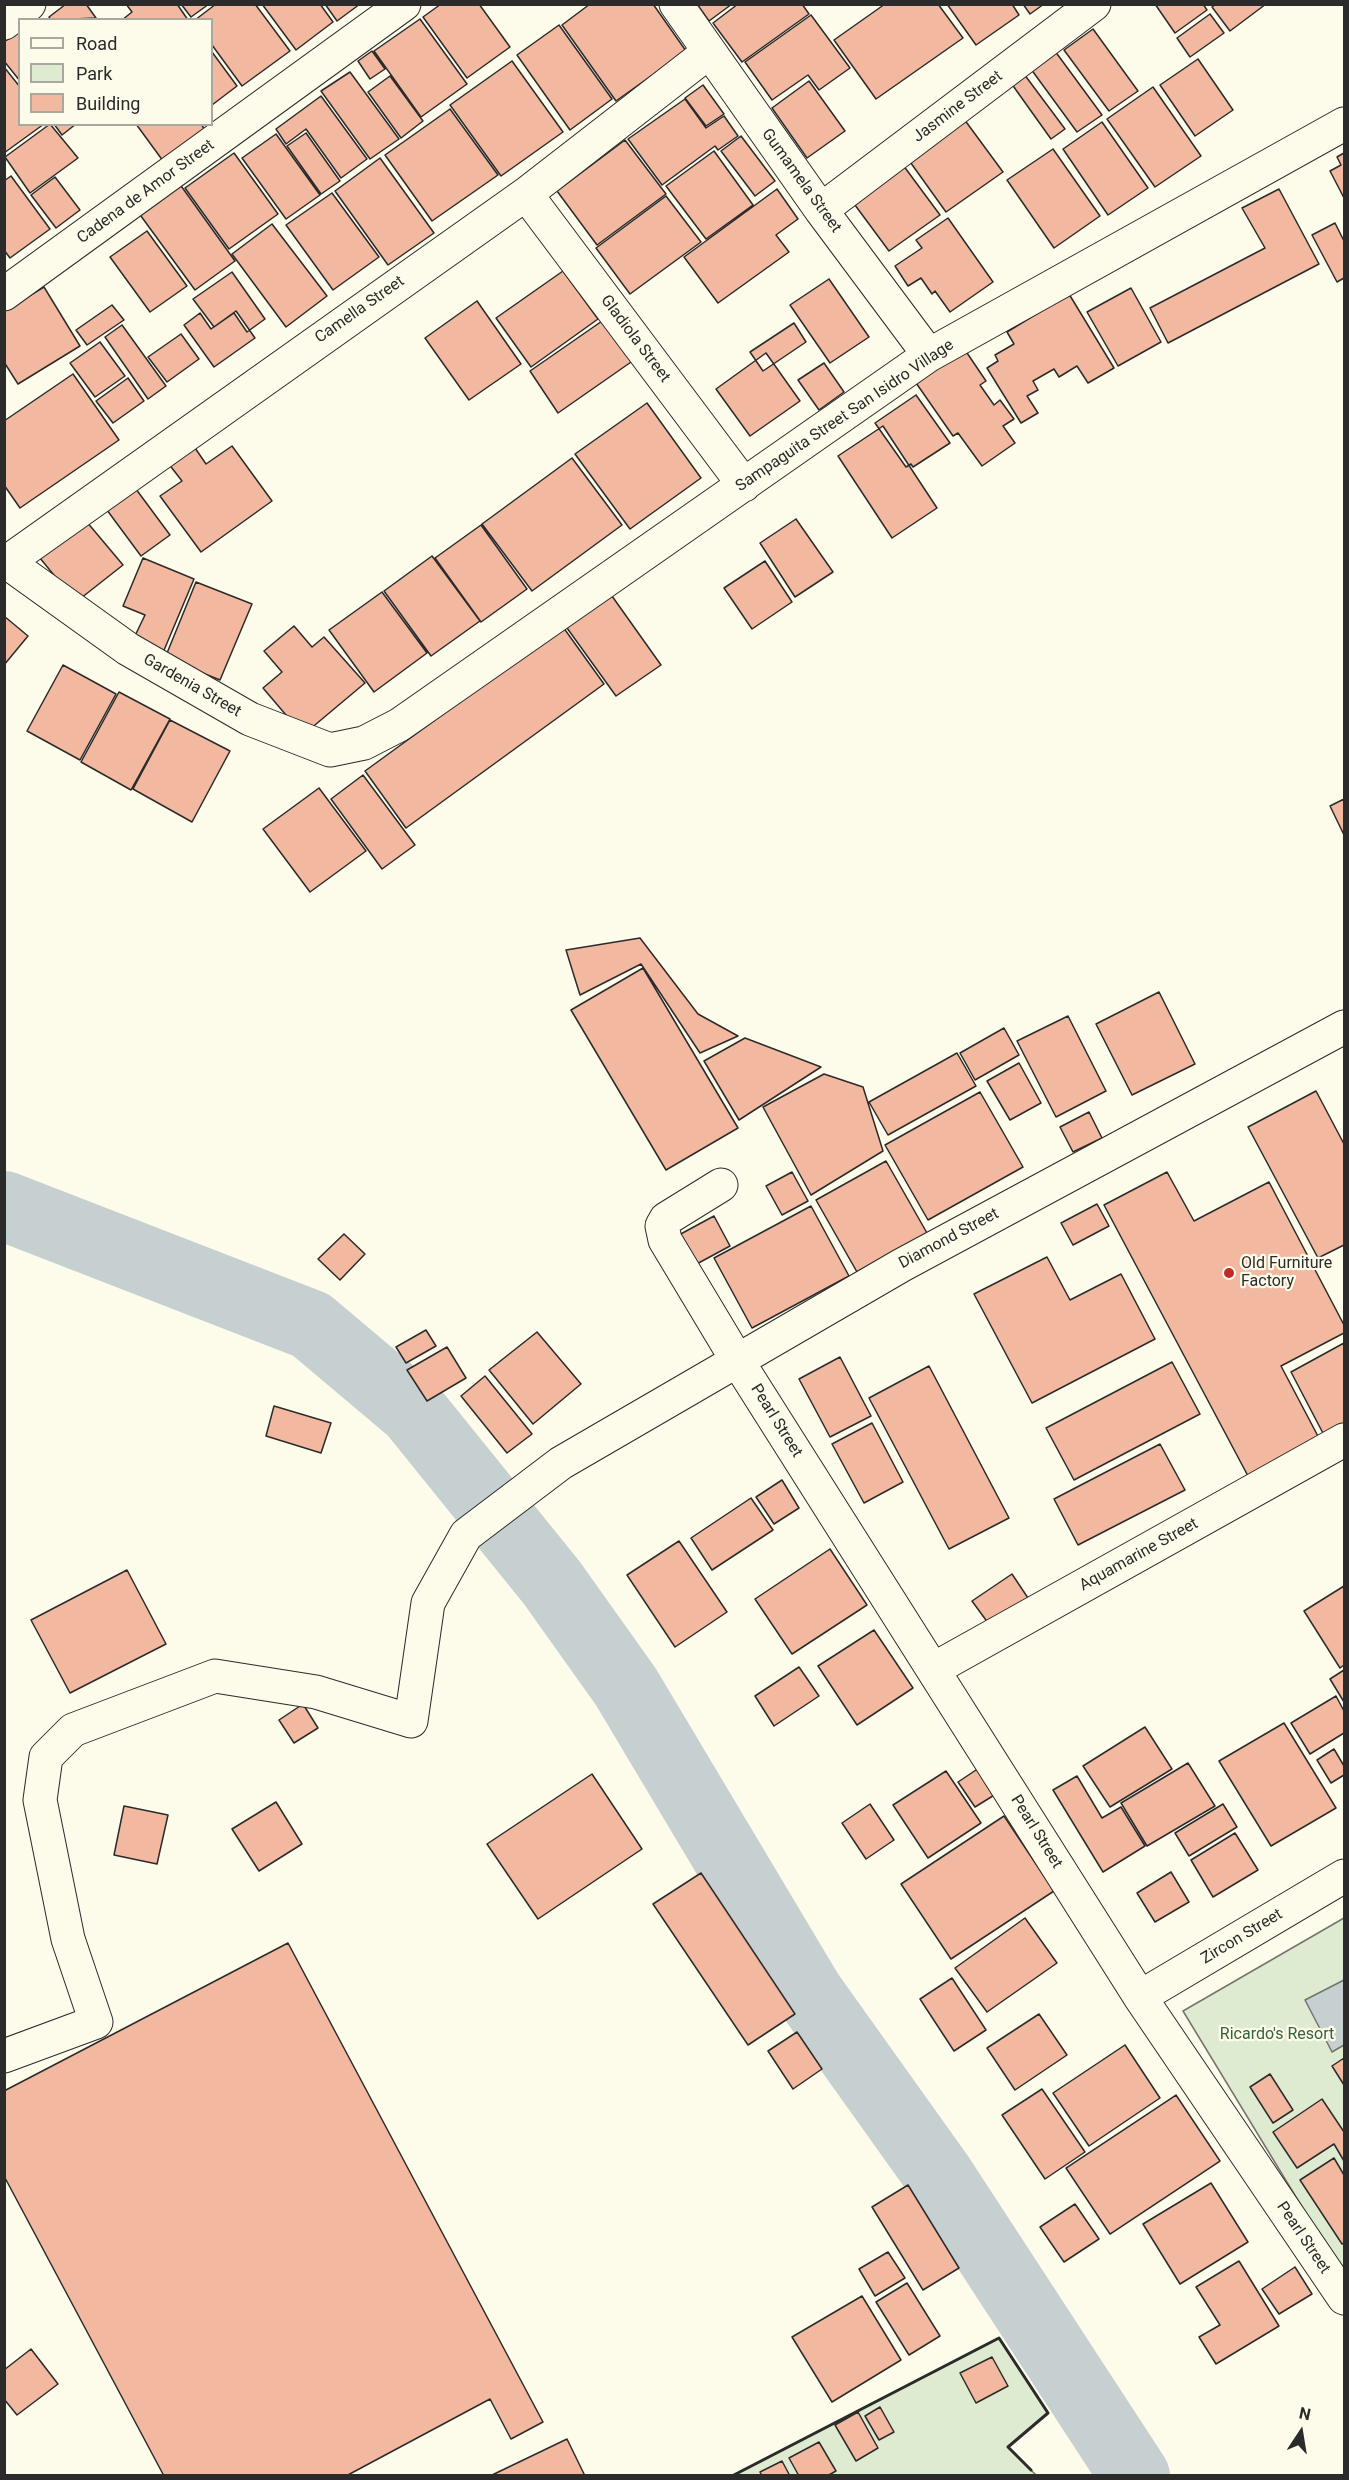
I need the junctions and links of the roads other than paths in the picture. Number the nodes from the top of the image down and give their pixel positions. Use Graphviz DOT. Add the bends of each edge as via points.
graph roads {
  1 [pos="29,4"];
  2 [pos="404,4"];
  3 [pos="676,4"];
  4 [pos="1094,4"];
  5 [pos="4,22"];
  6 [pos="709,52"];
  7 [pos="1344,124"];
  8 [pos="526,194"];
  9 [pos="821,210"];
  10 [pos="4,294"];
  11 [pos="929,355"];
  12 [pos="744,485"];
  13 [pos="6,561"];
  14 [pos="399,725"];
  15 [pos="1344,1027"];
  16 [pos="721,1185"];
  17 [pos="737,1360"];
  18 [pos="1344,1440"];
  19 [pos="934,1669"];
  20 [pos="1344,1876"];
  21 [pos="1140,1997"];
  22 [pos="4,2056"];
  23 [pos="1344,2298"];
  1 -- 5 [label="street"];
  2 -- 10 [label="street, Cadena de Amor Street"];
  3 -- 6 [label="street, Gumamela Street"];
  4 -- 9 [label="street, Jasmine Street"];
  6 -- 8 [label="street, Camella Street"];
  6 -- 9 [label="street, Gumamela Street"];
  7 -- 11 [label="street, Sampaguita Street San Isidro Village"];
  8 -- 12 [label="street, Gladiola Street"];
  8 -- 13 [label="street, Camella Street"];
  9 -- 11 [label="street, Gumamela Street"];
  11 -- 12 [label="street, Sampaguita Street San Isidro Village"];
  12 -- 14 [label="street, Sampaguita Street San Isidro Village"];
  13 -- 14 [label="street, Gardenia Street" via="128,649 250,719 330,750 364,743"];
  15 -- 17 [label="street, Diamond Street" via="902,1264"];
  16 -- 17 [label="street, Pearl Street" via="666,1219 663,1233"];
  17 -- 19 [label="street, Pearl Street"];
  17 -- 22 [label="street, Diamond Street" via="561,1463 466,1535 428,1603 411,1721 316,1692 215,1676 73,1730 46,1757 40,1800 68,1939 96,2022"];
  18 -- 19 [label="street, Aquamarine Street"];
  19 -- 21 [label="street, Pearl Street"];
  20 -- 21 [label="street, Zircon Street"];
  21 -- 23 [label="street, Pearl Street"];
}
